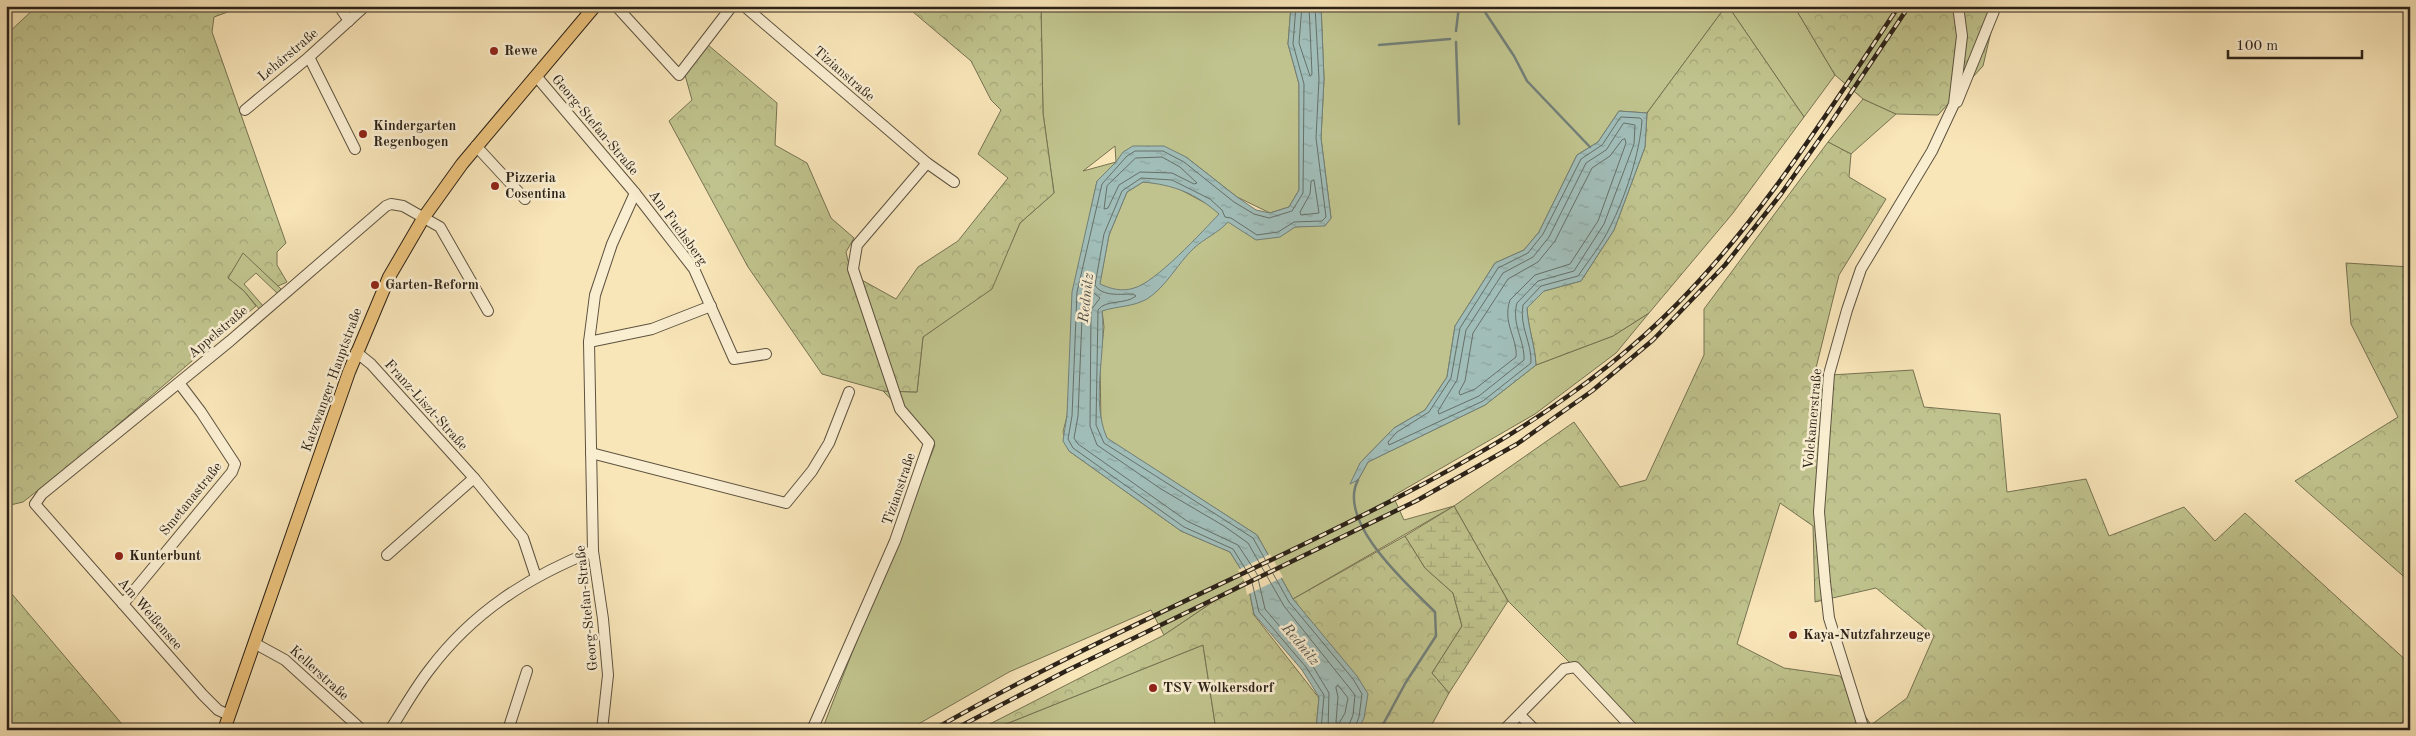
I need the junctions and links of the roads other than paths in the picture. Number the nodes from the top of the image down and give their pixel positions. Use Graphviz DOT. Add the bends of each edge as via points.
graph roads {
  1 [pos="338,6"];
  2 [pos="365,6"];
  3 [pos="595,6"];
  4 [pos="616,6"];
  5 [pos="732,6"];
  6 [pos="744,6"];
  7 [pos="1958,6"];
  8 [pos="1996,6"];
  9 [pos="349,21"];
  10 [pos="309,57"];
  11 [pos="536,76"];
  12 [pos="1954,104"];
  13 [pos="245,110"];
  14 [pos="476,146"];
  15 [pos="355,149"];
  16 [pos="927,163"];
  17 [pos="954,182"];
  18 [pos="635,193"];
  19 [pos="525,199"];
  20 [pos="424,217"];
  21 [pos="711,306"];
  22 [pos="488,311"];
  23 [pos="589,342"];
  24 [pos="356,352"];
  25 [pos="766,354"];
  26 [pos="179,383"];
  27 [pos="849,392"];
  28 [pos="591,453"];
  29 [pos="474,478"];
  30 [pos="35,504"];
  31 [pos="593,552"];
  32 [pos="387,555"];
  33 [pos="536,576"];
  34 [pos="123,604"];
  35 [pos="254,643"];
  36 [pos="527,671"];
  37 [pos="229,715"];
  38 [pos="1520,715"];
  39 [pos="224,730"];
  40 [pos="362,730"];
  41 [pos="390,730"];
  42 [pos="508,730"];
  43 [pos="602,730"];
  44 [pos="812,730"];
  45 [pos="1504,730"];
  46 [pos="1535,730"];
  47 [pos="1634,730"];
  48 [pos="1864,730"];
  1 -- 9 [label="street"];
  2 -- 9 [label="street, Lehárstraße"];
  3 -- 11 [label="main road, Katzwanger Hauptstraße"];
  4 -- 5 [label="street" via="679,74"];
  6 -- 16 [label="street, Tizianstraße"];
  7 -- 12 [label="street" via="1962,36"];
  8 -- 12 [label="street" via="1962,93"];
  9 -- 10 [label="street, Lehárstraße"];
  10 -- 13 [label="street, Lehárstraße"];
  10 -- 15 [label="street"];
  11 -- 14 [label="main road, Katzwanger Hauptstraße"];
  11 -- 18 [label="street, Georg-Stefan-Straße"];
  12 -- 48 [label="street, Volckamerstraße" via="1932,151 1861,269 1829,374 1819,512 1824,582 1829,618"];
  14 -- 19 [label="street"];
  14 -- 20 [label="main road, Katzwanger Hauptstraße"];
  16 -- 17 [label="street, Tizianstraße"];
  16 -- 44 [label="street, Tizianstraße" via="857,245 854,269 900,409 929,443 895,541"];
  18 -- 21 [label="street, Am Fuchsberg" via="694,269"];
  18 -- 23 [label="street, Georg-Stefan-Straße" via="612,244 595,295"];
  20 -- 22 [label="street, Appelstraße" via="440,227"];
  20 -- 24 [label="main road, Katzwanger Hauptstraße" via="389,277"];
  20 -- 26 [label="street, Appelstraße" via="403,206 386,206"];
  21 -- 23 [label="street" via="652,329"];
  21 -- 25 [label="street, Am Fuchsberg" via="734,359"];
  23 -- 28 [label="street, Georg-Stefan-Straße"];
  24 -- 29 [label="street, Franz-Liszt-Straße"];
  24 -- 35 [label="main road, Katzwanger Hauptstraße"];
  26 -- 30 [label="street, Appelstraße" via="42,494"];
  26 -- 34 [label="street, Smetanastraße" via="235,464 232,472"];
  27 -- 28 [label="street" via="829,443 786,503"];
  28 -- 31 [label="street, Georg-Stefan-Straße"];
  29 -- 32 [label="street"];
  29 -- 33 [label="street, Franz-Liszt-Straße" via="523,538"];
  30 -- 34 [label="street, Am Weißensee"];
  31 -- 33 [label="street"];
  31 -- 43 [label="street, Georg-Stefan-Straße" via="608,676"];
  33 -- 41 [label="street" via="478,617 453,642 429,670"];
  34 -- 37 [label="street, Am Weißensee" via="202,695 218,710"];
  35 -- 37 [label="main road, Katzwanger Hauptstraße"];
  35 -- 40 [label="street, Kellerstraße" via="285,660"];
  36 -- 42 [label="street"];
  37 -- 39 [label="main road, Katzwanger Hauptstraße"];
  38 -- 45 [label="street"];
  38 -- 46 [label="street"];
  38 -- 47 [label="street" via="1570,666"];
}
